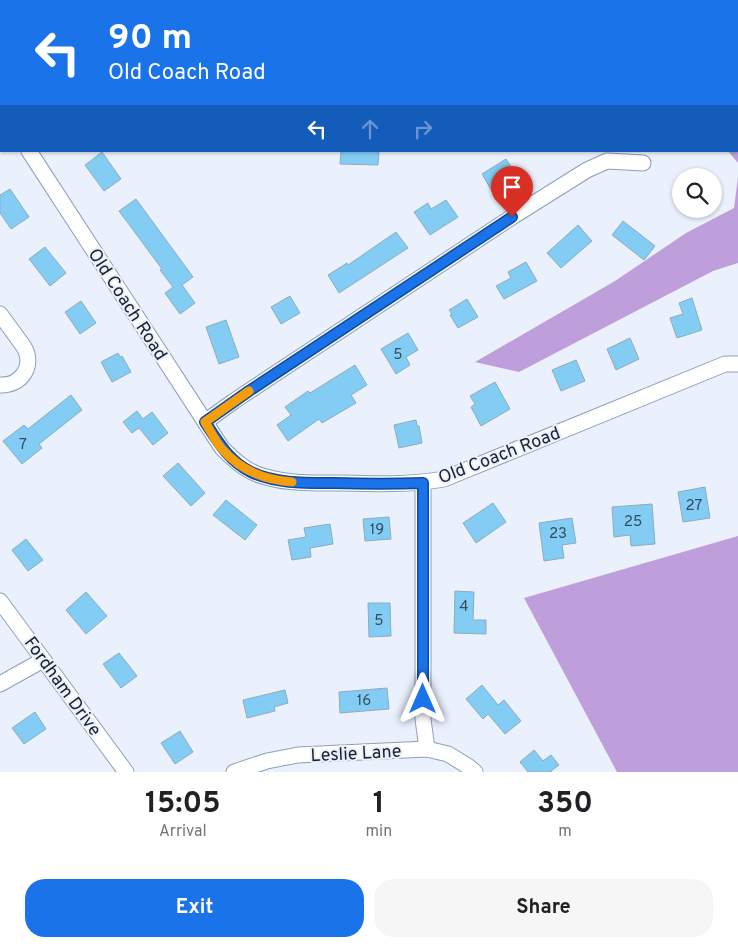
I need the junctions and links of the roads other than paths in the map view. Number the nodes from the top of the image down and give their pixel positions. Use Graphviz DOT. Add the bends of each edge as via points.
graph roads {
  1 [pos="30,152"];
  2 [pos="643,163"];
  3 [pos="0,314"];
  4 [pos="5,330"];
  5 [pos="738,364"];
  6 [pos="0,385"];
  7 [pos="205,422"];
  8 [pos="423,483"];
  9 [pos="0,601"];
  10 [pos="44,660"];
  11 [pos="0,684"];
  12 [pos="427,749"];
  13 [pos="126,772"];
  14 [pos="234,772"];
  15 [pos="475,772"];
  1 -- 7 [label="street, Old Coach Road"];
  2 -- 7 [label="street" via="608,161 587,170"];
  3 -- 4 [label="street"];
  4 -- 6 [label="street" via="26,351 28,366 16,382"];
  5 -- 8 [label="street, Old Coach Road" via="725,364 444,479"];
  7 -- 8 [label="street, Old Coach Road" via="235,461 265,477 314,483"];
  8 -- 12 [label="street" via="423,719"];
  9 -- 10 [label="street, Fordham Drive"];
  10 -- 11 [label="street"];
  10 -- 13 [label="street, Fordham Drive"];
  12 -- 14 [label="street, Leslie Lane" via="298,755"];
  12 -- 15 [label="street, Leslie Lane" via="448,754"];
}
